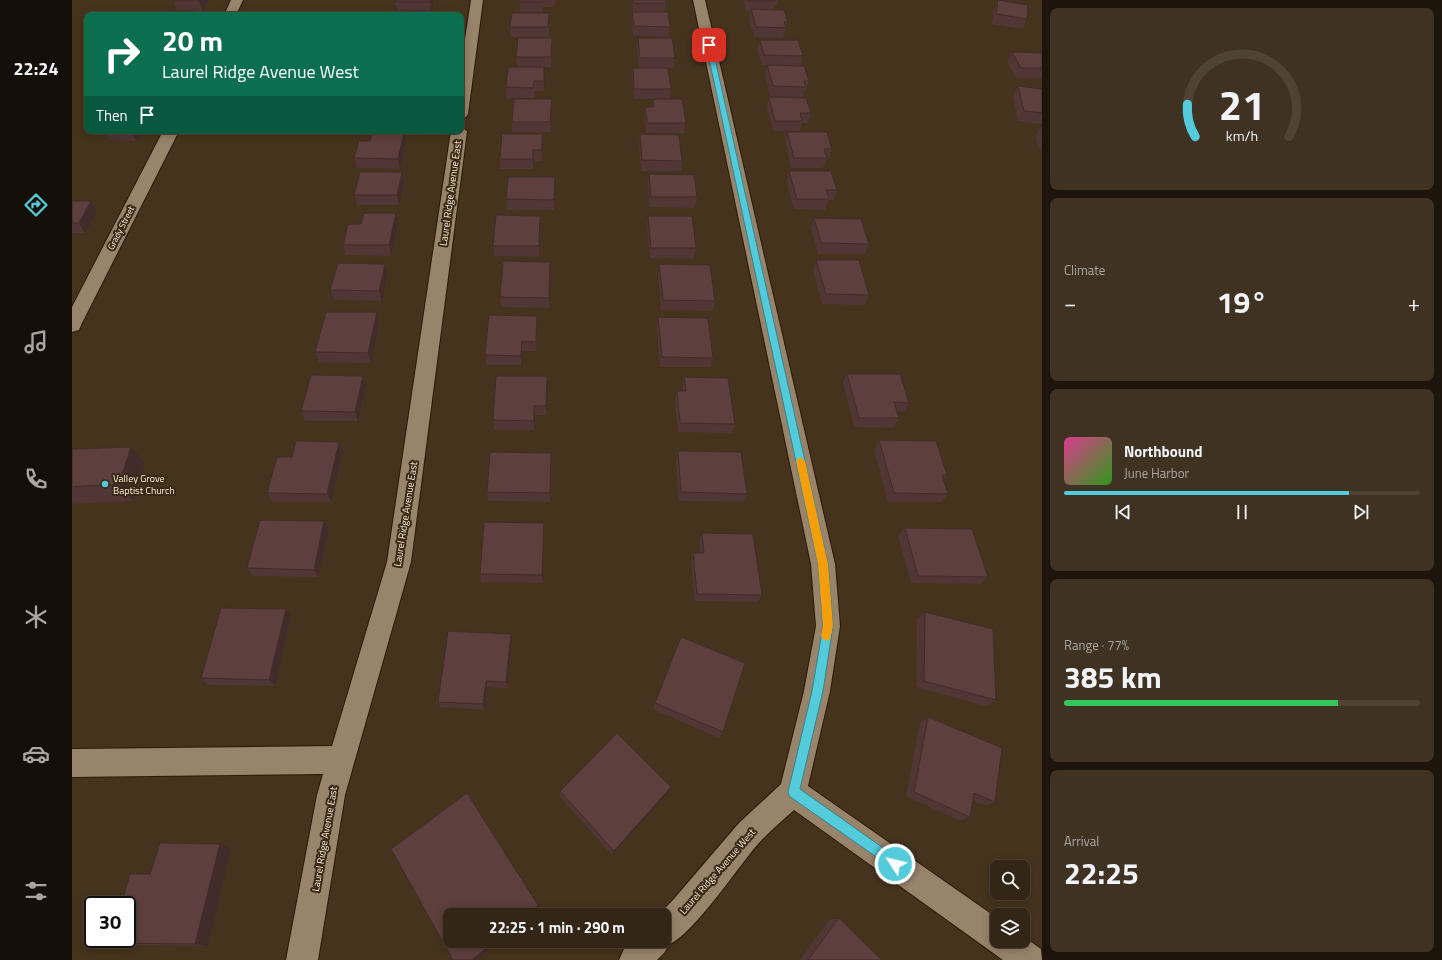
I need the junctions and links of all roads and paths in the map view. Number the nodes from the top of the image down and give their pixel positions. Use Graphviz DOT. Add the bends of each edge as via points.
graph roads {
  1 [pos="237,0"];
  2 [pos="477,0"];
  3 [pos="699,0"];
  4 [pos="231,12"];
  5 [pos="464,93"];
  6 [pos="169,134"];
  7 [pos="459,134"];
  8 [pos="77,304"];
  9 [pos="72,325"];
  10 [pos="341,760"];
  11 [pos="72,763"];
  12 [pos="793,792"];
  13 [pos="671,924"];
  14 [pos="990,932"];
  15 [pos="647,948"];
  16 [pos="1013,948"];
  17 [pos="302,960"];
  18 [pos="635,960"];
  19 [pos="1030,960"];
  1 -- 4 [label="street"];
  2 -- 5 [label="street"];
  3 -- 12 [label="street" via="823,564 828,626 817,691"];
  6 -- 8 [label="street, Grady Street"];
  7 -- 10 [label="street, Laurel Ridge Avenue East" via="399,562"];
  8 -- 9 [label="street, Grady Street"];
  10 -- 11 [label="street"];
  10 -- 17 [label="street, Laurel Ridge Avenue East" via="331,795"];
  12 -- 13 [label="street, Laurel Ridge Avenue West" via="749,833"];
  12 -- 14 [label="street"];
  15 -- 18 [label="street"];
  16 -- 19 [label="street"];
}
